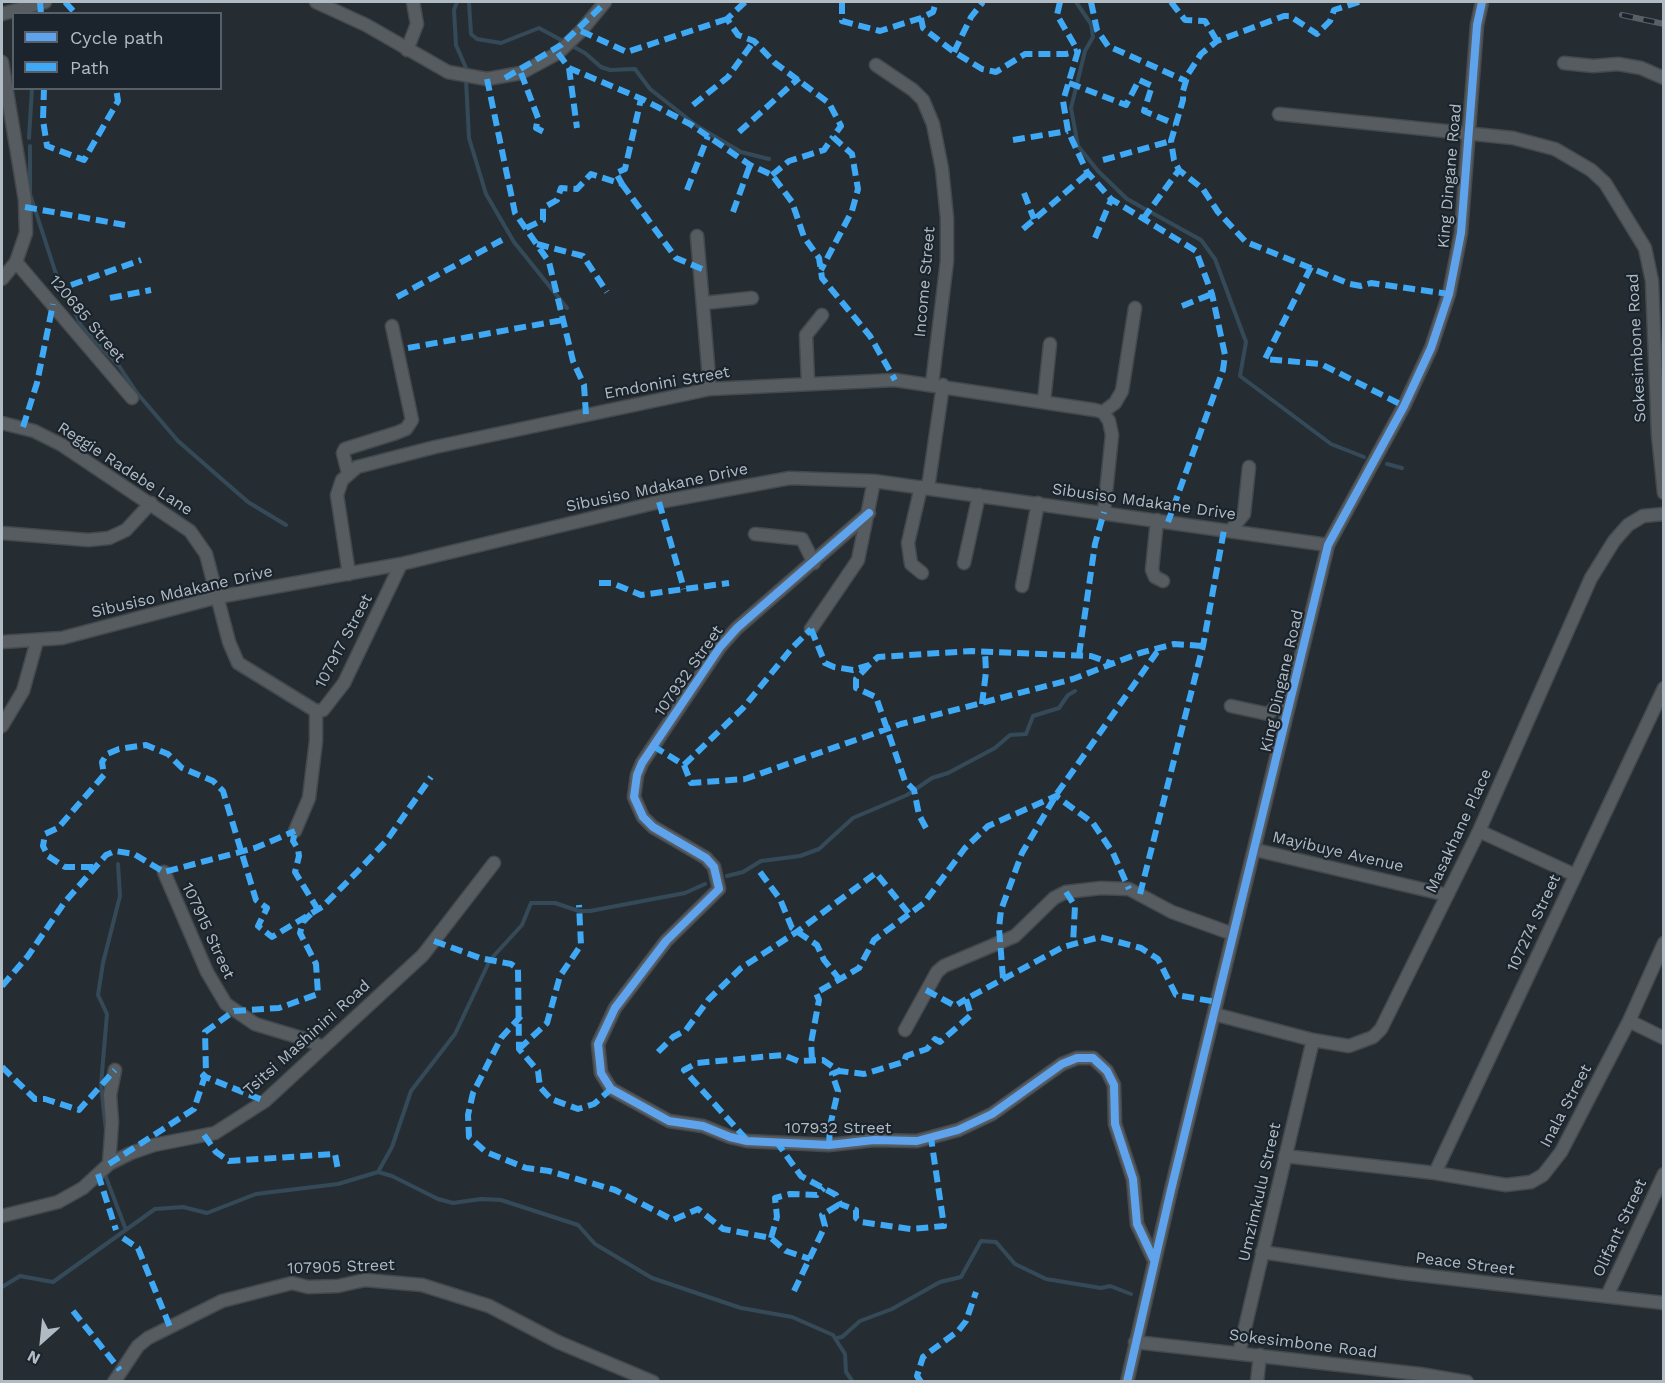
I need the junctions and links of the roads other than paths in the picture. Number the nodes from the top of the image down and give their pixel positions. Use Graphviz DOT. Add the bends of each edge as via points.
graph roads {
  1 [pos="45,2"];
  2 [pos="315,2"];
  3 [pos="413,2"];
  4 [pos="605,2"];
  5 [pos="1482,2"];
  6 [pos="2,14"];
  7 [pos="407,50"];
  8 [pos="2,62"];
  9 [pos="1564,63"];
  10 [pos="876,65"];
  11 [pos="1664,78"];
  12 [pos="1279,114"];
  13 [pos="1468,131"];
  14 [pos="697,236"];
  15 [pos="16,262"];
  16 [pos="2,279"];
  17 [pos="752,298"];
  18 [pos="704,303"];
  19 [pos="1135,308"];
  20 [pos="822,315"];
  21 [pos="393,326"];
  22 [pos="1050,344"];
  23 [pos="808,382"];
  24 [pos="937,384"];
  25 [pos="710,389"];
  26 [pos="132,398"];
  27 [pos="1044,401"];
  28 [pos="1102,412"];
  29 [pos="2,423"];
  30 [pos="1249,467"];
  31 [pos="348,473"];
  32 [pos="874,481"];
  33 [pos="924,487"];
  34 [pos="1664,493"];
  35 [pos="979,495"];
  36 [pos="151,503"];
  37 [pos="1038,503"];
  38 [pos="1104,512"];
  39 [pos="869,513"];
  40 [pos="1664,514"];
  41 [pos="1157,520"];
  42 [pos="1230,531"];
  43 [pos="2,532"];
  44 [pos="755,534"];
  45 [pos="1328,545"];
  46 [pos="814,563"];
  47 [pos="964,563"];
  48 [pos="400,564"];
  49 [pos="922,573"];
  50 [pos="349,574"];
  51 [pos="1163,581"];
  52 [pos="1022,586"];
  53 [pos="218,600"];
  54 [pos="811,629"];
  55 [pos="37,641"];
  56 [pos="2,642"];
  57 [pos="1663,688"];
  58 [pos="1293,692"];
  59 [pos="1231,706"];
  60 [pos="316,711"];
  61 [pos="2,726"];
  62 [pos="295,831"];
  63 [pos="1479,831"];
  64 [pos="1256,850"];
  65 [pos="494,863"];
  66 [pos="164,872"];
  67 [pos="1575,875"];
  68 [pos="1447,895"];
  69 [pos="1233,934"];
  70 [pos="1664,943"];
  71 [pos="1214,1014"];
  72 [pos="1629,1021"];
  73 [pos="905,1030"];
  74 [pos="1664,1038"];
  75 [pos="1313,1040"];
  76 [pos="322,1047"];
  77 [pos="115,1070"];
  78 [pos="1285,1156"];
  79 [pos="109,1164"];
  80 [pos="1435,1173"];
  81 [pos="1664,1174"];
  82 [pos="2,1216"];
  83 [pos="1262,1252"];
  84 [pos="1154,1260"];
  85 [pos="1607,1296"];
  86 [pos="1664,1303"];
  87 [pos="1135,1341"];
  88 [pos="1239,1353"];
  89 [pos="1260,1355"];
  90 [pos="114,1382"];
  91 [pos="653,1382"];
  92 [pos="1127,1382"];
  93 [pos="1257,1382"];
  94 [pos="1467,1382"];
  1 -- 6 [label="street"];
  2 -- 7 [label="street" via="366,25"];
  3 -- 7 [label="street" via="417,24"];
  4 -- 7 [label="street" via="558,53 505,78 487,80 448,72"];
  5 -- 13 [label="street, King Dingane Road"];
  8 -- 15 [label="street" via="25,207 26,233"];
  9 -- 11 [label="street" via="1626,65"];
  10 -- 24 [label="street, Income Street" via="923,100 933,124 942,170 947,261"];
  12 -- 13 [label="street, Sokesimbone Road"];
  13 -- 34 [label="street, Sokesimbone Road" via="1555,149 1591,170 1605,183 1645,248 1652,281 1659,458"];
  13 -- 45 [label="street, King Dingane Road" via="1461,233 1449,294 1431,348"];
  14 -- 18 [label="street"];
  15 -- 16 [label="street"];
  15 -- 26 [label="street, 120685 Street"];
  17 -- 18 [label="street"];
  18 -- 25 [label="street"];
  19 -- 28 [label="street" via="1122,391 1115,404"];
  20 -- 23 [label="street" via="806,335"];
  21 -- 31 [label="street" via="412,420 406,429 345,448"];
  22 -- 27 [label="street"];
  23 -- 24 [label="street, Emdonini Street" via="895,380"];
  23 -- 25 [label="street, Emdonini Street"];
  24 -- 27 [label="street, Emdonini Street"];
  24 -- 33 [label="street, Income Street"];
  25 -- 31 [label="street, Emdonini Street" via="435,447 357,467"];
  27 -- 28 [label="street, Emdonini Street"];
  28 -- 38 [label="street" via="1111,427 1112,443"];
  29 -- 36 [label="street, Reggie Radebe Lane" via="48,437"];
  30 -- 42 [label="street" via="1244,514"];
  31 -- 50 [label="street" via="338,488 337,505"];
  32 -- 33 [label="street, Sibusiso Mdakane Drive"];
  32 -- 39 [label="street"];
  32 -- 48 [label="street, Sibusiso Mdakane Drive" via="790,478 754,483"];
  33 -- 35 [label="street, Sibusiso Mdakane Drive"];
  33 -- 49 [label="street, Income Street" via="908,543 911,564"];
  35 -- 37 [label="street, Sibusiso Mdakane Drive"];
  35 -- 47 [label="street"];
  36 -- 43 [label="street" via="126,530 109,538 88,540"];
  36 -- 53 [label="street, Reggie Radebe Lane" via="199,542"];
  37 -- 38 [label="street, Sibusiso Mdakane Drive"];
  37 -- 52 [label="street"];
  38 -- 41 [label="street, Sibusiso Mdakane Drive"];
  39 -- 46 [label="street, 107932 Street"];
  39 -- 54 [label="street" via="853,570"];
  40 -- 63 [label="street, Masakhane Place" via="1643,516 1628,525 1592,578"];
  41 -- 42 [label="street, Sibusiso Mdakane Drive"];
  41 -- 51 [label="street" via="1152,570"];
  42 -- 45 [label="street, Sibusiso Mdakane Drive"];
  44 -- 46 [label="street" via="802,539"];
  45 -- 58 [label="street, King Dingane Road"];
  46 -- 84 [label="street, 107932 Street" via="736,628 720,647 637,775 634,797 643,817 706,858 714,867 719,889 666,941 615,1008 598,1044 605,1081 611,1089 662,1118 703,1126 730,1137 809,1145 903,1142 969,1126 1062,1064 1077,1058 1093,1058 1107,1071 1114,1085 1115,1124 1133,1179 1137,1224"];
  48 -- 50 [label="street, Sibusiso Mdakane Drive"];
  48 -- 60 [label="street, 107917 Street" via="344,683 323,710"];
  50 -- 53 [label="street, Sibusiso Mdakane Drive"];
  53 -- 55 [label="street, Sibusiso Mdakane Drive"];
  53 -- 60 [label="street, Reggie Radebe Lane" via="238,663"];
  55 -- 56 [label="street, Sibusiso Mdakane Drive"];
  55 -- 61 [label="street" via="23,691"];
  57 -- 67 [label="street, 107274 Street"];
  58 -- 59 [label="street" via="1268,714"];
  58 -- 64 [label="street, King Dingane Road"];
  60 -- 62 [label="street, 107917 Street" via="309,798"];
  63 -- 67 [label="street"];
  63 -- 68 [label="street, Masakhane Place"];
  64 -- 68 [label="street, Mayibuye Avenue"];
  64 -- 69 [label="street, King Dingane Road"];
  65 -- 76 [label="street, Tsitsi Mashinini Road" via="423,955"];
  66 -- 76 [label="street, 107915 Street" via="207,972 226,1004 255,1024"];
  67 -- 80 [label="street, 107274 Street"];
  68 -- 75 [label="street, Masakhane Place" via="1381,1029 1373,1037 1349,1046"];
  69 -- 71 [label="street, King Dingane Road"];
  69 -- 73 [label="street" via="1172,912 1129,889 1066,892 1054,898 1015,936 944,966"];
  70 -- 72 [label="street, Inala Street"];
  71 -- 75 [label="street, Masakhane Place"];
  71 -- 84 [label="street, King Dingane Road"];
  72 -- 74 [label="street"];
  72 -- 80 [label="street, Inala Street" via="1561,1152 1543,1175 1531,1182 1506,1185"];
  75 -- 78 [label="street, Umzimkulu Street"];
  76 -- 79 [label="street, Tsitsi Mashinini Road" via="265,1101 220,1130 154,1145"];
  77 -- 79 [label="street" via="110,1095"];
  78 -- 80 [label="street, Inala Street"];
  78 -- 83 [label="street, Umzimkulu Street"];
  79 -- 82 [label="street, Tsitsi Mashinini Road" via="83,1188 58,1202"];
  81 -- 85 [label="street, Olifant Street"];
  83 -- 85 [label="street, Peace Street" via="1402,1273"];
  83 -- 88 [label="street, Umzimkulu Street"];
  84 -- 87 [label="street, King Dingane Road"];
  85 -- 86 [label="street, Peace Street"];
  87 -- 88 [label="street, Sokesimbone Road"];
  87 -- 92 [label="street, King Dingane Road"];
  88 -- 89 [label="street, Sokesimbone Road"];
  89 -- 93 [label="street"];
  89 -- 94 [label="street, Sokesimbone Road"];
  90 -- 91 [label="street, 107905 Street" via="138,1346 148,1338 222,1301 292,1283 338,1286 365,1280 422,1285 467,1298"];
}
